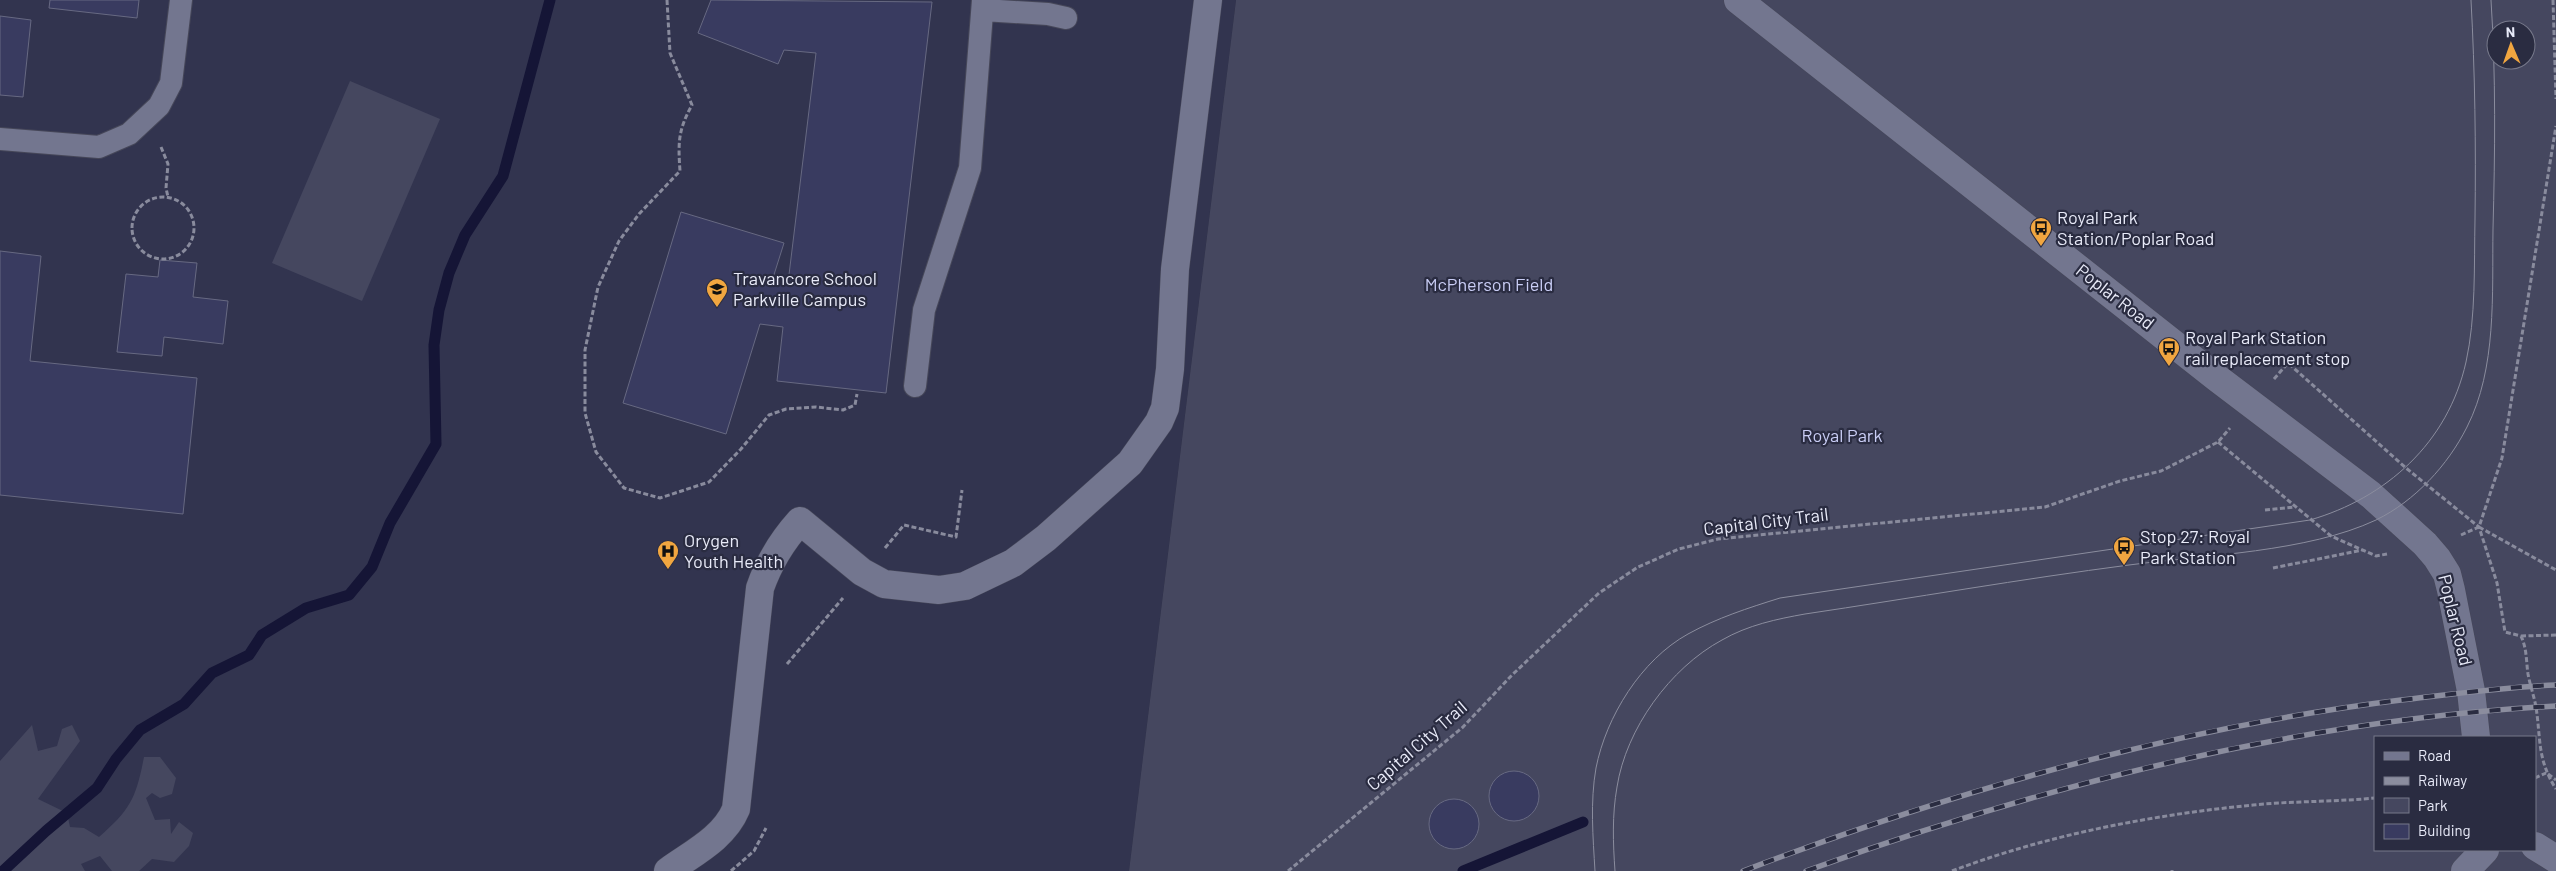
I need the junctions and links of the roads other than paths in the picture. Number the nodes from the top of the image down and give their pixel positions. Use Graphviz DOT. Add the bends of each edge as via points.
graph roads {
  1 [pos="181,0"];
  2 [pos="1208,0"];
  3 [pos="1738,0"];
  4 [pos="983,5"];
  5 [pos="1066,18"];
  6 [pos="0,139"];
  7 [pos="915,386"];
  8 [pos="2476,736"];
  9 [pos="2536,847"];
  10 [pos="2484,851"];
  11 [pos="2556,859"];
  12 [pos="668,871"];
  13 [pos="2465,871"];
  1 -- 6 [label="lane" via="171,83 159,106 129,134 99,147"];
  2 -- 12 [label="street" via="1175,269 1168,388 1159,422 1130,463 1046,538 1013,563 964,586 939,590 884,584 862,572 800,521 784,539 767,567 760,588 736,809 730,824 720,834"];
  3 -- 8 [label="street, Poplar Road" via="2371,495 2425,544 2447,574 2458,619"];
  4 -- 5 [label="lane"];
  4 -- 7 [label="lane" via="970,168 924,310"];
  9 -- 11 [label="street"];
  10 -- 13 [label="street"];
}
